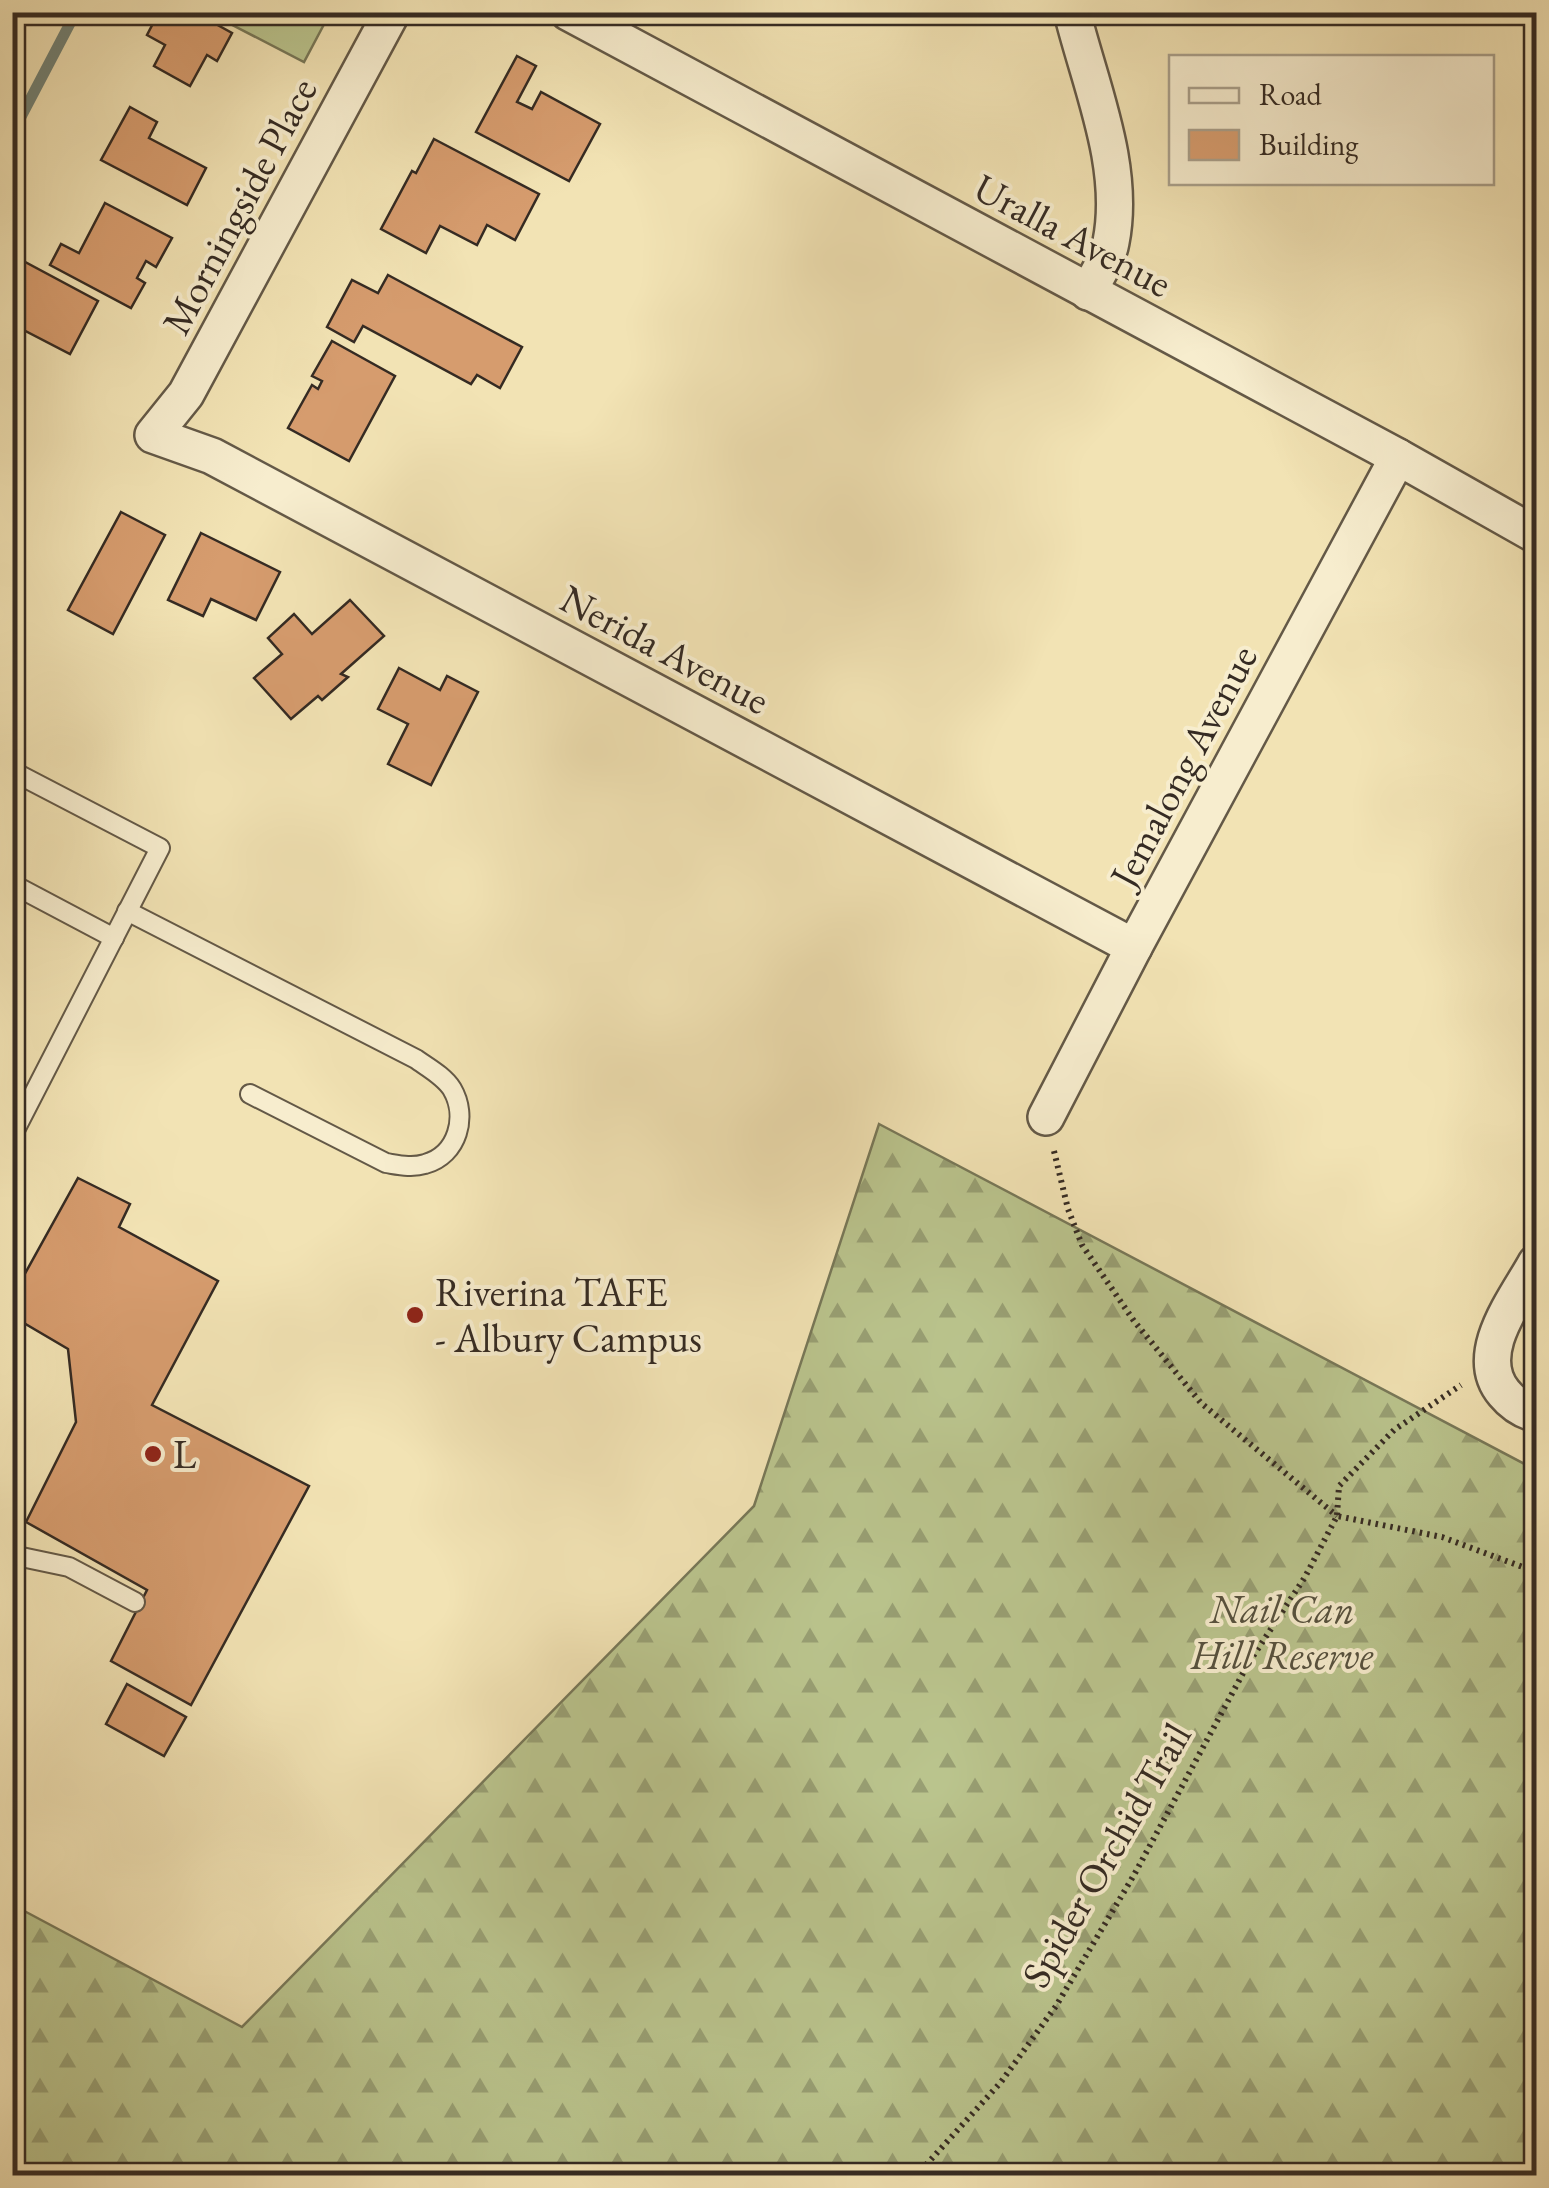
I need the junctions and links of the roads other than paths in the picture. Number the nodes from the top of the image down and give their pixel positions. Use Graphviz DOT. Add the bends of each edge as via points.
graph roads {
  1 [pos="392,12"];
  2 [pos="568,12"];
  3 [pos="1072,12"];
  4 [pos="1088,292"];
  5 [pos="153,434"];
  6 [pos="1398,457"];
  7 [pos="1536,535"];
  8 [pos="12,770"];
  9 [pos="12,884"];
  10 [pos="127,911"];
  11 [pos="114,938"];
  12 [pos="1134,947"];
  13 [pos="250,1094"];
  14 [pos="1046,1117"];
  15 [pos="12,1136"];
  16 [pos="1536,1263"];
  17 [pos="1536,1414"];
  18 [pos="12,1555"];
  19 [pos="135,1602"];
  1 -- 5 [label="street, Morningside Place" via="186,394"];
  2 -- 4 [label="street, Uralla Avenue"];
  3 -- 4 [label="street" via="1109,153 1115,213 1111,246"];
  4 -- 6 [label="street, Uralla Avenue"];
  5 -- 12 [label="street, Nerida Avenue" via="212,456"];
  6 -- 7 [label="street, Uralla Avenue"];
  6 -- 12 [label="street, Jemalong Avenue"];
  8 -- 10 [label="lane" via="160,848"];
  9 -- 11 [label="lane"];
  10 -- 11 [label="lane"];
  10 -- 13 [label="lane" via="416,1059 450,1084 461,1110 444,1156 406,1166 386,1163"];
  11 -- 15 [label="lane"];
  12 -- 14 [label="street, Jemalong Avenue"];
  16 -- 17 [label="street" via="1498,1331 1491,1368 1508,1398"];
  18 -- 19 [label="lane" via="69,1567"];
}
